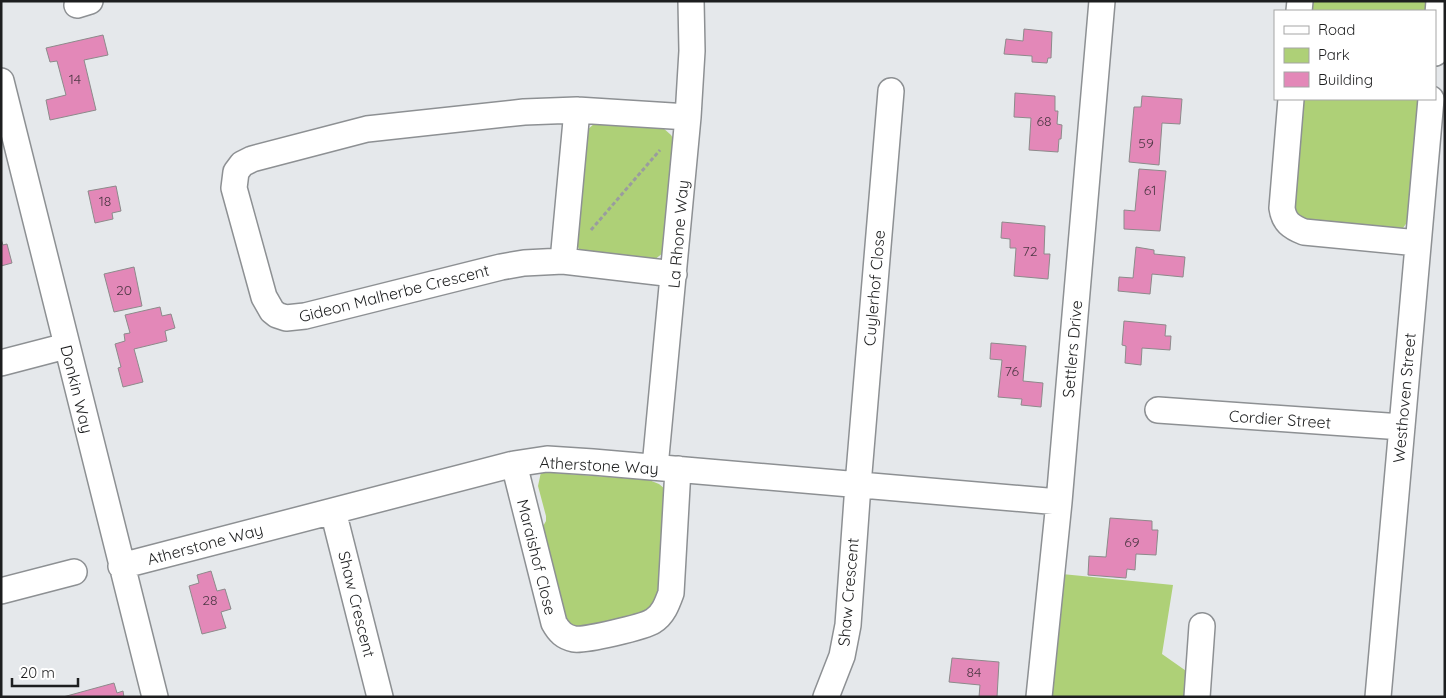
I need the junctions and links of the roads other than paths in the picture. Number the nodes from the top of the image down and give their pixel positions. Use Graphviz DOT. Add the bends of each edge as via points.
graph roads {
  1 [pos="691,1"];
  2 [pos="1102,1"];
  3 [pos="1439,1"];
  4 [pos="1436,40"];
  5 [pos="1,81"];
  6 [pos="891,91"];
  7 [pos="1291,100"];
  8 [pos="1431,100"];
  9 [pos="577,110"];
  10 [pos="688,118"];
  11 [pos="1418,243"];
  12 [pos="563,261"];
  13 [pos="674,274"];
  14 [pos="66,346"];
  15 [pos="1,363"];
  16 [pos="1158,410"];
  17 [pos="1402,428"];
  18 [pos="514,464"];
  19 [pos="667,468"];
  20 [pos="858,485"];
  21 [pos="1059,502"];
  22 [pos="333,510"];
  23 [pos="121,566"];
  24 [pos="74,572"];
  25 [pos="1,591"];
  26 [pos="1202,626"];
  27 [pos="155,697"];
  28 [pos="380,697"];
  29 [pos="826,697"];
  30 [pos="1039,697"];
  31 [pos="1197,697"];
  32 [pos="1378,697"];
  1 -- 10 [label="street, La Rhone Way"];
  2 -- 21 [label="street, Settlers Drive"];
  3 -- 4 [label="street"];
  5 -- 14 [label="street, Donkin Way"];
  6 -- 20 [label="street, Cuylerhof Close"];
  7 -- 11 [label="street" via="1282,208 1283,217 1289,225 1304,232"];
  8 -- 11 [label="street, Westhoven Street"];
  9 -- 10 [label="street, Gideon Malherbe Crescent"];
  9 -- 12 [label="street"];
  9 -- 12 [label="street, Gideon Malherbe Crescent" via="524,112 367,129 252,159 242,164 234,180 264,297 272,311 286,318 500,267"];
  10 -- 13 [label="street, La Rhone Way"];
  11 -- 17 [label="street, Westhoven Street"];
  12 -- 13 [label="street, Gideon Malherbe Crescent"];
  13 -- 19 [label="street, La Rhone Way"];
  14 -- 15 [label="street"];
  14 -- 23 [label="street, Donkin Way"];
  16 -- 17 [label="street, Cordier Street"];
  17 -- 32 [label="street, Westhoven Street"];
  18 -- 19 [label="street, Atherstone Way" via="547,459"];
  18 -- 19 [label="street, Maraishof Close" via="554,623 559,632 577,640 648,624 668,603 671,593"];
  18 -- 22 [label="street, Atherstone Way"];
  19 -- 20 [label="street, Atherstone Way"];
  20 -- 21 [label="street, Atherstone Way"];
  20 -- 29 [label="street, Shaw Crescent" via="848,625 842,656"];
  21 -- 30 [label="street, Settlers Drive"];
  22 -- 23 [label="street, Atherstone Way"];
  22 -- 28 [label="street, Shaw Crescent"];
  23 -- 27 [label="street, Donkin Way"];
  24 -- 25 [label="street"];
  26 -- 31 [label="street"];
}
